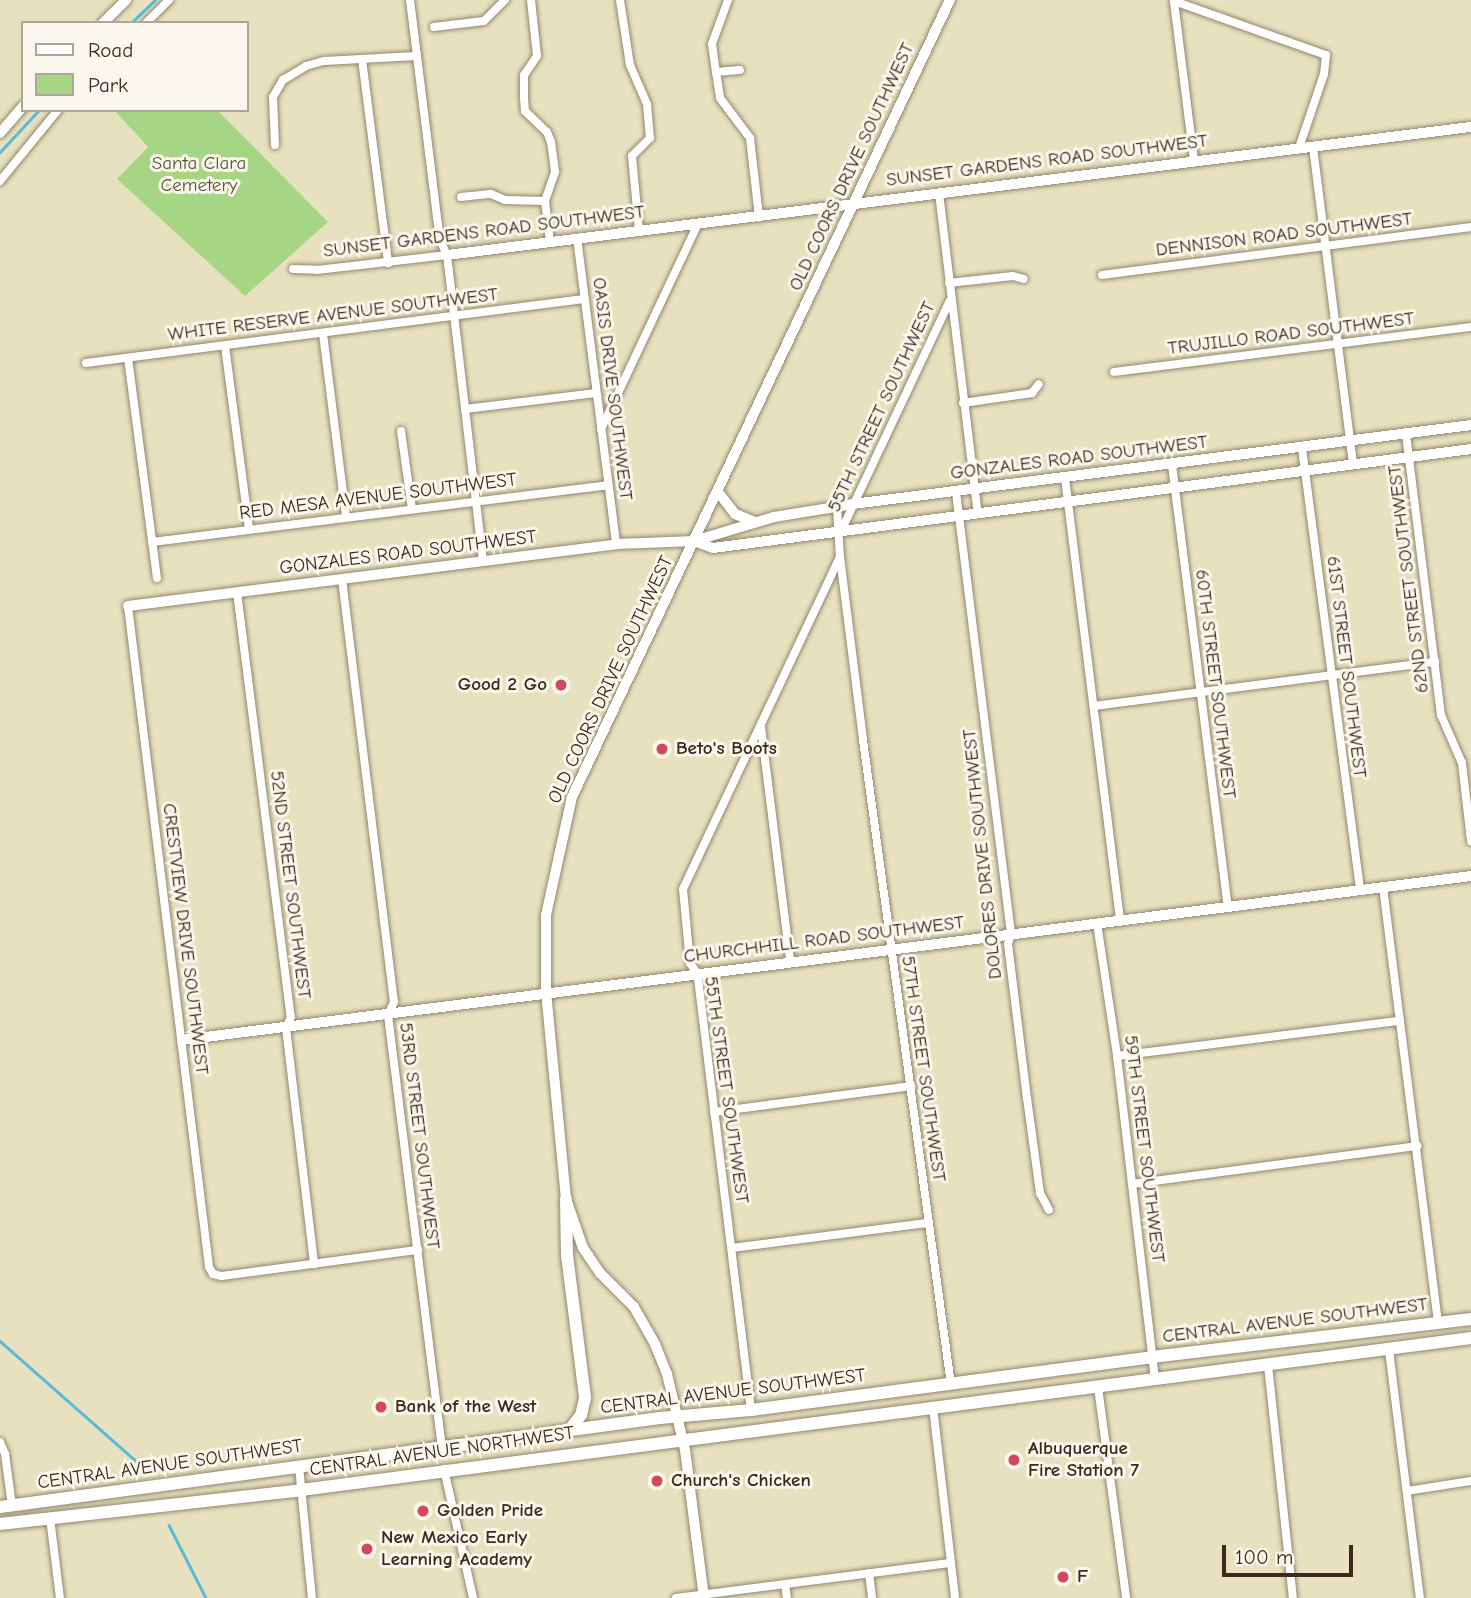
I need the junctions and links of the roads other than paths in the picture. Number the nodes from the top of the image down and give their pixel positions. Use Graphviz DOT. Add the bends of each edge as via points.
graph roads {
  1 [pos="126,0"];
  2 [pos="169,0"];
  3 [pos="410,0"];
  4 [pos="505,0"];
  5 [pos="531,0"];
  6 [pos="620,0"];
  7 [pos="728,0"];
  8 [pos="950,0"];
  9 [pos="1174,1"];
  10 [pos="105,21"];
  11 [pos="148,21"];
  12 [pos="433,27"];
  13 [pos="416,56"];
  14 [pos="362,59"];
  15 [pos="740,70"];
  16 [pos="716,72"];
  17 [pos="21,109"];
  18 [pos="56,112"];
  19 [pos="1471,127"];
  20 [pos="0,133"];
  21 [pos="275,145"];
  22 [pos="1313,147"];
  23 [pos="1299,148"];
  24 [pos="1194,160"];
  25 [pos="0,181"];
  26 [pos="939,193"];
  27 [pos="461,197"];
  28 [pos="545,201"];
  29 [pos="853,204"];
  30 [pos="759,216"];
  31 [pos="698,224"];
  32 [pos="1471,227"];
  33 [pos="639,231"];
  34 [pos="577,238"];
  35 [pos="550,241"];
  36 [pos="1325,245"];
  37 [pos="447,255"];
  38 [pos="388,263"];
  39 [pos="293,269"];
  40 [pos="1102,275"];
  41 [pos="1024,279"];
  42 [pos="949,283"];
  43 [pos="584,299"];
  44 [pos="951,299"];
  45 [pos="453,316"];
  46 [pos="1471,327"];
  47 [pos="323,334"];
  48 [pos="1337,343"];
  49 [pos="225,346"];
  50 [pos="128,358"];
  51 [pos="86,363"];
  52 [pos="1114,372"];
  53 [pos="1039,384"];
  54 [pos="596,393"];
  55 [pos="963,403"];
  56 [pos="465,409"];
  57 [pos="1471,425"];
  58 [pos="601,429"];
  59 [pos="401,430"];
  60 [pos="1406,434"];
  61 [pos="1350,442"];
  62 [pos="1302,448"];
  63 [pos="1471,449"];
  64 [pos="1409,457"];
  65 [pos="1353,464"];
  66 [pos="1172,465"];
  67 [pos="1305,470"];
  68 [pos="1065,478"];
  69 [pos="607,485"];
  70 [pos="1175,487"];
  71 [pos="975,489"];
  72 [pos="718,492"];
  73 [pos="956,492"];
  74 [pos="1068,500"];
  75 [pos="476,501"];
  76 [pos="853,504"];
  77 [pos="837,507"];
  78 [pos="412,509"];
  79 [pos="978,513"];
  80 [pos="958,516"];
  81 [pos="346,517"];
  82 [pos="755,522"];
  83 [pos="249,529"];
  84 [pos="840,530"];
  85 [pos="694,541"];
  86 [pos="152,542"];
  87 [pos="616,544"];
  88 [pos="840,557"];
  89 [pos="483,561"];
  90 [pos="157,578"];
  91 [pos="342,579"];
  92 [pos="237,592"];
  93 [pos="128,606"];
  94 [pos="1435,662"];
  95 [pos="1331,675"];
  96 [pos="1200,692"];
  97 [pos="1094,706"];
  98 [pos="760,725"];
  99 [pos="1471,841"];
  100 [pos="1471,876"];
  101 [pos="1383,887"];
  102 [pos="1360,890"];
  103 [pos="1228,907"];
  104 [pos="1120,921"];
  105 [pos="1097,923"];
  106 [pos="1011,934"];
  107 [pos="890,949"];
  108 [pos="790,961"];
  109 [pos="697,973"];
  110 [pos="546,993"];
  111 [pos="387,1015"];
  112 [pos="1400,1021"];
  113 [pos="286,1028"];
  114 [pos="182,1040"];
  115 [pos="1117,1056"];
  116 [pos="911,1086"];
  117 [pos="714,1112"];
  118 [pos="1417,1146"];
  119 [pos="1132,1184"];
  120 [pos="566,1199"];
  121 [pos="1049,1210"];
  122 [pos="928,1223"];
  123 [pos="732,1248"];
  124 [pos="418,1250"];
  125 [pos="314,1264"];
  126 [pos="1471,1319"];
  127 [pos="1438,1324"];
  128 [pos="1471,1338"];
  129 [pos="1389,1350"];
  130 [pos="1152,1357"];
  131 [pos="1268,1365"];
  132 [pos="1155,1379"];
  133 [pos="951,1385"];
  134 [pos="1098,1387"];
  135 [pos="933,1407"];
  136 [pos="751,1410"];
  137 [pos="677,1417"];
  138 [pos="569,1431"];
  139 [pos="682,1440"];
  140 [pos="0,1442"];
  141 [pos="442,1449"];
  142 [pos="299,1466"];
  143 [pos="444,1469"];
  144 [pos="1471,1481"];
  145 [pos="301,1490"];
  146 [pos="1407,1492"];
  147 [pos="6,1507"];
  148 [pos="50,1518"];
  149 [pos="0,1524"];
  150 [pos="950,1563"];
  151 [pos="869,1573"];
  152 [pos="785,1584"];
  153 [pos="704,1596"];
  154 [pos="60,1598"];
  155 [pos="312,1598"];
  156 [pos="473,1598"];
  157 [pos="676,1598"];
  158 [pos="787,1598"];
  159 [pos="872,1598"];
  160 [pos="955,1598"];
  161 [pos="1126,1598"];
  162 [pos="1293,1598"];
  163 [pos="1420,1598"];
  1 -- 10 [label="street"];
  2 -- 11 [label="street"];
  3 -- 13 [label="street"];
  4 -- 12 [label="street" via="484,21"];
  5 -- 28 [label="street" via="537,56 524,75 524,97 525,111 551,142 555,172"];
  6 -- 33 [label="street" via="630,65 647,104 650,138 632,156"];
  7 -- 16 [label="street" via="712,44"];
  8 -- 29 [label="street, OLD COORS DRIVE SOUTHWEST"];
  9 -- 23 [label="street" via="1326,55"];
  9 -- 24 [label="street"];
  13 -- 14 [label="street"];
  13 -- 37 [label="street" via="440,240"];
  14 -- 21 [label="street" via="306,66 283,80 273,97"];
  14 -- 38 [label="street"];
  15 -- 16 [label="street"];
  16 -- 30 [label="street" via="720,98 750,138"];
  17 -- 20 [label="street"];
  18 -- 25 [label="street"];
  19 -- 22 [label="street, SUNSET GARDENS ROAD SOUTHWEST"];
  22 -- 23 [label="street, SUNSET GARDENS ROAD SOUTHWEST"];
  22 -- 36 [label="street"];
  23 -- 24 [label="street, SUNSET GARDENS ROAD SOUTHWEST"];
  24 -- 26 [label="street, SUNSET GARDENS ROAD SOUTHWEST"];
  26 -- 29 [label="street, SUNSET GARDENS ROAD SOUTHWEST"];
  26 -- 42 [label="street"];
  27 -- 28 [label="street" via="491,194 505,200"];
  28 -- 35 [label="street"];
  29 -- 30 [label="street, SUNSET GARDENS ROAD SOUTHWEST"];
  29 -- 72 [label="street, OLD COORS DRIVE SOUTHWEST"];
  30 -- 31 [label="street, SUNSET GARDENS ROAD SOUTHWEST"];
  31 -- 33 [label="street, SUNSET GARDENS ROAD SOUTHWEST"];
  31 -- 58 [label="street"];
  32 -- 36 [label="street, DENNISON ROAD SOUTHWEST"];
  33 -- 34 [label="street, SUNSET GARDENS ROAD SOUTHWEST"];
  34 -- 35 [label="street, SUNSET GARDENS ROAD SOUTHWEST"];
  34 -- 43 [label="street, OASIS DRIVE SOUTHWEST"];
  35 -- 37 [label="street, SUNSET GARDENS ROAD SOUTHWEST"];
  36 -- 40 [label="street, DENNISON ROAD SOUTHWEST"];
  36 -- 48 [label="street"];
  37 -- 38 [label="street, SUNSET GARDENS ROAD SOUTHWEST"];
  37 -- 45 [label="street"];
  38 -- 39 [label="street, SUNSET GARDENS ROAD SOUTHWEST"];
  41 -- 42 [label="street" via="1013,276"];
  42 -- 44 [label="street"];
  43 -- 45 [label="street, WHITE RESERVE AVENUE SOUTHWEST"];
  43 -- 54 [label="street, OASIS DRIVE SOUTHWEST"];
  44 -- 55 [label="street"];
  44 -- 76 [label="street, 55TH STREET SOUTHWEST"];
  45 -- 47 [label="street, WHITE RESERVE AVENUE SOUTHWEST"];
  45 -- 56 [label="street"];
  46 -- 48 [label="street, TRUJILLO ROAD SOUTHWEST"];
  47 -- 49 [label="street, WHITE RESERVE AVENUE SOUTHWEST"];
  47 -- 81 [label="street"];
  48 -- 52 [label="street, TRUJILLO ROAD SOUTHWEST"];
  48 -- 61 [label="street"];
  49 -- 50 [label="street, WHITE RESERVE AVENUE SOUTHWEST"];
  49 -- 83 [label="street"];
  50 -- 51 [label="street, WHITE RESERVE AVENUE SOUTHWEST"];
  50 -- 86 [label="street"];
  53 -- 55 [label="street" via="1032,394"];
  54 -- 56 [label="street"];
  54 -- 58 [label="street, OASIS DRIVE SOUTHWEST"];
  55 -- 71 [label="street"];
  56 -- 75 [label="street"];
  57 -- 60 [label="street, GONZALES ROAD SOUTHWEST"];
  58 -- 69 [label="street, OASIS DRIVE SOUTHWEST"];
  59 -- 78 [label="street"];
  60 -- 61 [label="street, GONZALES ROAD SOUTHWEST"];
  60 -- 64 [label="street, 62ND STREET SOUTHWEST"];
  61 -- 62 [label="street, GONZALES ROAD SOUTHWEST"];
  61 -- 65 [label="street"];
  62 -- 66 [label="street, GONZALES ROAD SOUTHWEST"];
  62 -- 67 [label="street, 61ST STREET SOUTHWEST"];
  63 -- 64 [label="street, GONZALES ROAD SOUTHWEST"];
  64 -- 65 [label="street, GONZALES ROAD SOUTHWEST"];
  64 -- 94 [label="street, 62ND STREET SOUTHWEST"];
  65 -- 67 [label="street, GONZALES ROAD SOUTHWEST"];
  66 -- 68 [label="street, GONZALES ROAD SOUTHWEST"];
  66 -- 70 [label="street, 60TH STREET SOUTHWEST"];
  67 -- 70 [label="street, GONZALES ROAD SOUTHWEST"];
  67 -- 95 [label="street, 61ST STREET SOUTHWEST"];
  68 -- 71 [label="street, GONZALES ROAD SOUTHWEST"];
  68 -- 74 [label="street"];
  69 -- 75 [label="street, RED MESA AVENUE SOUTHWEST"];
  69 -- 87 [label="street, OASIS DRIVE SOUTHWEST"];
  70 -- 74 [label="street, GONZALES ROAD SOUTHWEST"];
  70 -- 96 [label="street, 60TH STREET SOUTHWEST"];
  71 -- 73 [label="street, GONZALES ROAD SOUTHWEST"];
  71 -- 79 [label="street"];
  72 -- 82 [label="street" via="735,514"];
  72 -- 85 [label="street, OLD COORS DRIVE SOUTHWEST"];
  73 -- 76 [label="street, GONZALES ROAD SOUTHWEST"];
  73 -- 80 [label="street, DOLORES DRIVE SOUTHWEST"];
  74 -- 79 [label="street, GONZALES ROAD SOUTHWEST"];
  74 -- 97 [label="street"];
  75 -- 78 [label="street, RED MESA AVENUE SOUTHWEST"];
  75 -- 89 [label="street"];
  76 -- 77 [label="street, GONZALES ROAD SOUTHWEST"];
  76 -- 84 [label="street, 55TH STREET SOUTHWEST"];
  77 -- 82 [label="street, GONZALES ROAD SOUTHWEST"];
  77 -- 84 [label="street, 57TH STREET SOUTHWEST"];
  78 -- 81 [label="street, RED MESA AVENUE SOUTHWEST"];
  79 -- 80 [label="street, GONZALES ROAD SOUTHWEST"];
  80 -- 84 [label="street, GONZALES ROAD SOUTHWEST"];
  80 -- 106 [label="street, DOLORES DRIVE SOUTHWEST"];
  81 -- 83 [label="street, RED MESA AVENUE SOUTHWEST"];
  82 -- 85 [label="street, GONZALES ROAD SOUTHWEST"];
  83 -- 86 [label="street, RED MESA AVENUE SOUTHWEST"];
  84 -- 85 [label="street, GONZALES ROAD SOUTHWEST" via="713,548"];
  84 -- 88 [label="street, 57TH STREET SOUTHWEST"];
  85 -- 87 [label="street, GONZALES ROAD SOUTHWEST"];
  85 -- 110 [label="street, OLD COORS DRIVE SOUTHWEST" via="572,797 546,915"];
  86 -- 90 [label="street"];
  87 -- 89 [label="street, GONZALES ROAD SOUTHWEST"];
  88 -- 98 [label="street, 55TH STREET SOUTHWEST"];
  88 -- 107 [label="street, 57TH STREET SOUTHWEST"];
  89 -- 91 [label="street, GONZALES ROAD SOUTHWEST"];
  91 -- 92 [label="street, GONZALES ROAD SOUTHWEST"];
  91 -- 111 [label="street, 53RD STREET SOUTHWEST" via="394,1002"];
  92 -- 93 [label="street, GONZALES ROAD SOUTHWEST"];
  92 -- 113 [label="street, 52ND STREET SOUTHWEST" via="291,1017"];
  93 -- 114 [label="street, CRESTVIEW DRIVE SOUTHWEST"];
  94 -- 95 [label="street"];
  94 -- 99 [label="street, 62ND STREET SOUTHWEST" via="1441,715 1462,763"];
  95 -- 96 [label="street"];
  95 -- 102 [label="street, 61ST STREET SOUTHWEST"];
  96 -- 97 [label="street"];
  96 -- 103 [label="street, 60TH STREET SOUTHWEST"];
  97 -- 104 [label="street"];
  98 -- 108 [label="street"];
  98 -- 109 [label="street, 55TH STREET SOUTHWEST" via="683,889 690,964"];
  100 -- 101 [label="street, CHURCHHILL ROAD SOUTHWEST"];
  101 -- 102 [label="street, CHURCHHILL ROAD SOUTHWEST"];
  101 -- 112 [label="street"];
  102 -- 103 [label="street, CHURCHHILL ROAD SOUTHWEST"];
  103 -- 104 [label="street, CHURCHHILL ROAD SOUTHWEST"];
  104 -- 105 [label="street, CHURCHHILL ROAD SOUTHWEST"];
  105 -- 106 [label="street, CHURCHHILL ROAD SOUTHWEST"];
  105 -- 115 [label="street, 59TH STREET SOUTHWEST"];
  106 -- 107 [label="street, CHURCHHILL ROAD SOUTHWEST"];
  106 -- 121 [label="street, DOLORES DRIVE SOUTHWEST" via="1008,944 1040,1193"];
  107 -- 108 [label="street, CHURCHHILL ROAD SOUTHWEST"];
  107 -- 116 [label="street, 57TH STREET SOUTHWEST"];
  108 -- 109 [label="street, CHURCHHILL ROAD SOUTHWEST"];
  109 -- 110 [label="street, CHURCHHILL ROAD SOUTHWEST"];
  109 -- 117 [label="street, 55TH STREET SOUTHWEST"];
  110 -- 111 [label="street, CHURCHHILL ROAD SOUTHWEST"];
  110 -- 120 [label="street, OLD COORS DRIVE SOUTHWEST"];
  111 -- 113 [label="street, CHURCHHILL ROAD SOUTHWEST"];
  111 -- 124 [label="street, 53RD STREET SOUTHWEST"];
  112 -- 115 [label="street"];
  112 -- 118 [label="street"];
  113 -- 114 [label="street, CHURCHHILL ROAD SOUTHWEST"];
  113 -- 125 [label="street, 52ND STREET SOUTHWEST"];
  114 -- 125 [label="street, CRESTVIEW DRIVE SOUTHWEST" via="209,1267 222,1276"];
  115 -- 119 [label="street, 59TH STREET SOUTHWEST"];
  116 -- 117 [label="street"];
  116 -- 122 [label="street, 57TH STREET SOUTHWEST"];
  117 -- 123 [label="street, 55TH STREET SOUTHWEST"];
  118 -- 119 [label="street"];
  118 -- 127 [label="street"];
  119 -- 130 [label="street, 59TH STREET SOUTHWEST"];
  120 -- 137 [label="street, OLD COORS DRIVE SOUTHWEST" via="583,1248 634,1307 655,1344"];
  120 -- 138 [label="main road" via="567,1255 585,1398 581,1415"];
  122 -- 123 [label="street"];
  122 -- 133 [label="street, 57TH STREET SOUTHWEST"];
  123 -- 136 [label="street, 55TH STREET SOUTHWEST"];
  124 -- 125 [label="street"];
  124 -- 141 [label="street, 53RD STREET SOUTHWEST"];
  126 -- 127 [label="main road, CENTRAL AVENUE SOUTHWEST"];
  127 -- 130 [label="main road, CENTRAL AVENUE SOUTHWEST"];
  128 -- 129 [label="main road, CENTRAL AVENUE NORTHWEST"];
  129 -- 131 [label="main road, CENTRAL AVENUE NORTHWEST"];
  129 -- 146 [label="street"];
  130 -- 132 [label="street, 59TH STREET SOUTHWEST"];
  130 -- 133 [label="main road, CENTRAL AVENUE SOUTHWEST"];
  131 -- 132 [label="main road, CENTRAL AVENUE NORTHWEST"];
  131 -- 162 [label="street"];
  132 -- 134 [label="main road, CENTRAL AVENUE NORTHWEST"];
  133 -- 136 [label="main road, CENTRAL AVENUE SOUTHWEST"];
  134 -- 135 [label="main road, CENTRAL AVENUE NORTHWEST"];
  134 -- 161 [label="street"];
  135 -- 139 [label="main road, CENTRAL AVENUE NORTHWEST"];
  135 -- 150 [label="street"];
  136 -- 137 [label="main road, CENTRAL AVENUE SOUTHWEST"];
  137 -- 138 [label="main road, CENTRAL AVENUE SOUTHWEST"];
  137 -- 139 [label="street, OLD COORS DRIVE SOUTHWEST"];
  138 -- 141 [label="main road, CENTRAL AVENUE SOUTHWEST"];
  139 -- 143 [label="main road, CENTRAL AVENUE NORTHWEST"];
  139 -- 153 [label="street, OLD COORS DRIVE SOUTHWEST"];
  140 -- 147 [label="street" via="5,1454"];
  141 -- 142 [label="main road, CENTRAL AVENUE SOUTHWEST"];
  142 -- 145 [label="street"];
  142 -- 147 [label="main road, CENTRAL AVENUE SOUTHWEST"];
  143 -- 145 [label="main road, CENTRAL AVENUE NORTHWEST"];
  143 -- 156 [label="street"];
  144 -- 146 [label="street"];
  145 -- 148 [label="main road, CENTRAL AVENUE NORTHWEST"];
  145 -- 155 [label="street"];
  146 -- 163 [label="street"];
  148 -- 149 [label="main road, CENTRAL AVENUE NORTHWEST"];
  148 -- 154 [label="street"];
  150 -- 151 [label="street"];
  150 -- 160 [label="street"];
  151 -- 152 [label="street"];
  151 -- 159 [label="street"];
  152 -- 153 [label="street"];
  152 -- 158 [label="street"];
  153 -- 157 [label="street"];
}
